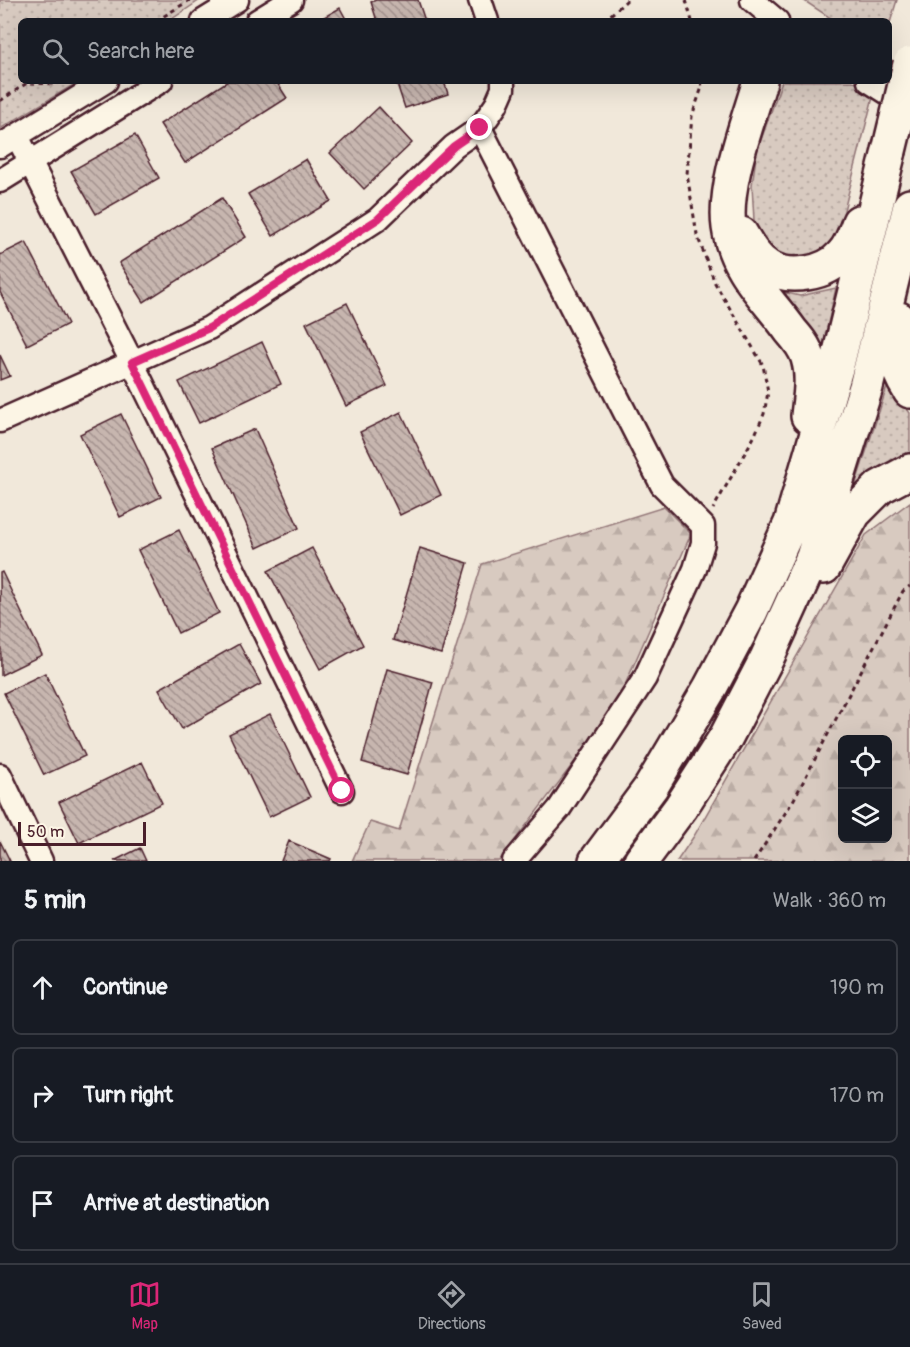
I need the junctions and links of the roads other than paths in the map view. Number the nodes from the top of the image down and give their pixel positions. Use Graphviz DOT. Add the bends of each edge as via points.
graph roads {
  1 [pos="237,0"];
  2 [pos="291,0"];
  3 [pos="480,0"];
  4 [pos="752,0"];
  5 [pos="208,18"];
  6 [pos="263,18"];
  7 [pos="486,18"];
  8 [pos="773,18"];
  9 [pos="910,64"];
  10 [pos="101,84"];
  11 [pos="156,84"];
  12 [pos="503,84"];
  13 [pos="758,84"];
  14 [pos="874,84"];
  15 [pos="910,107"];
  16 [pos="480,128"];
  17 [pos="8,141"];
  18 [pos="889,151"];
  19 [pos="31,161"];
  20 [pos="0,181"];
  21 [pos="729,189"];
  22 [pos="910,206"];
  23 [pos="910,251"];
  24 [pos="132,362"];
  25 [pos="910,391"];
  26 [pos="0,421"];
  27 [pos="910,471"];
  28 [pos="751,611"];
  29 [pos="757,677"];
  30 [pos="0,775"];
  31 [pos="342,791"];
  32 [pos="41,861"];
  33 [pos="514,861"];
  34 [pos="596,861"];
  35 [pos="641,861"];
  1 -- 5 [label="street"];
  2 -- 6 [label="street"];
  3 -- 7 [label="street"];
  4 -- 8 [label="street"];
  9 -- 18 [label="highway, bridge"];
  10 -- 17 [label="street"];
  11 -- 19 [label="street"];
  12 -- 16 [label="street" via="496,105"];
  13 -- 21 [label="highway"];
  14 -- 15 [label="street"];
  16 -- 24 [label="street" via="454,146 378,219 209,328"];
  16 -- 33 [label="street" via="662,485 703,526 703,543 694,569 645,678 559,809"];
  17 -- 19 [label="street"];
  18 -- 21 [label="highway" via="842,256 829,267 810,272 788,273 768,268 753,254 739,230"];
  18 -- 28 [label="highway" via="811,457 791,523"];
  19 -- 20 [label="street"];
  19 -- 24 [label="street"];
  21 -- 28 [label="highway" via="728,226 735,254 753,285 802,345 808,356 811,381 800,449"];
  22 -- 29 [label="highway" via="866,387 813,557"];
  23 -- 25 [label="highway" via="895,351 897,368"];
  24 -- 26 [label="street"];
  24 -- 31 [label="street"];
  27 -- 29 [label="highway" via="880,487 854,513 791,638"];
  28 -- 34 [label="highway" via="651,787"];
  29 -- 35 [label="highway" via="719,747"];
  30 -- 32 [label="street"];
}
